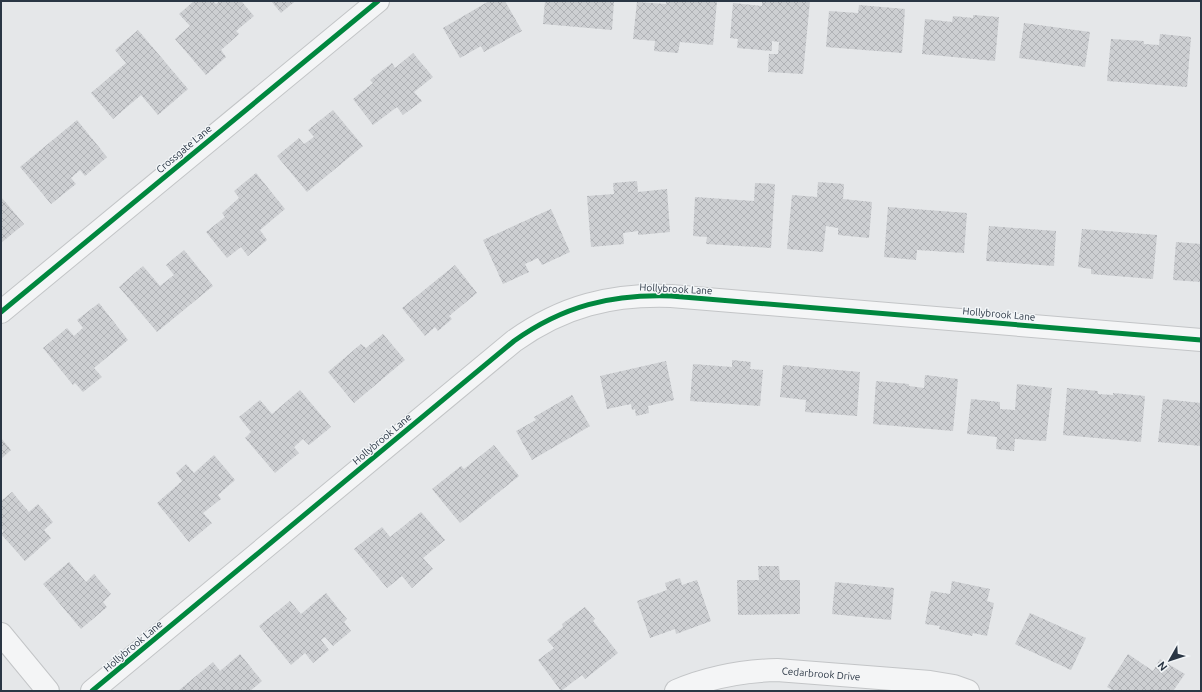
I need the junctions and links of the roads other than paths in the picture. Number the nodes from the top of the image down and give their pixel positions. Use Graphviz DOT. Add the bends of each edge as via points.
graph roads {
  1 [pos="378,1"];
  2 [pos="1,312"];
  3 [pos="1201,340"];
  4 [pos="1,634"];
  5 [pos="48,691"];
  6 [pos="92,691"];
  7 [pos="676,691"];
  8 [pos="968,691"];
  1 -- 2 [label="street, Crossgate Lane"];
  3 -- 6 [label="street, Hollybrook Lane" via="670,296 623,297 577,307 554,317 514,341"];
  4 -- 5 [label="street"];
  7 -- 8 [label="street, Cedarbrook Drive" via="718,676 754,670 930,682"];
}
